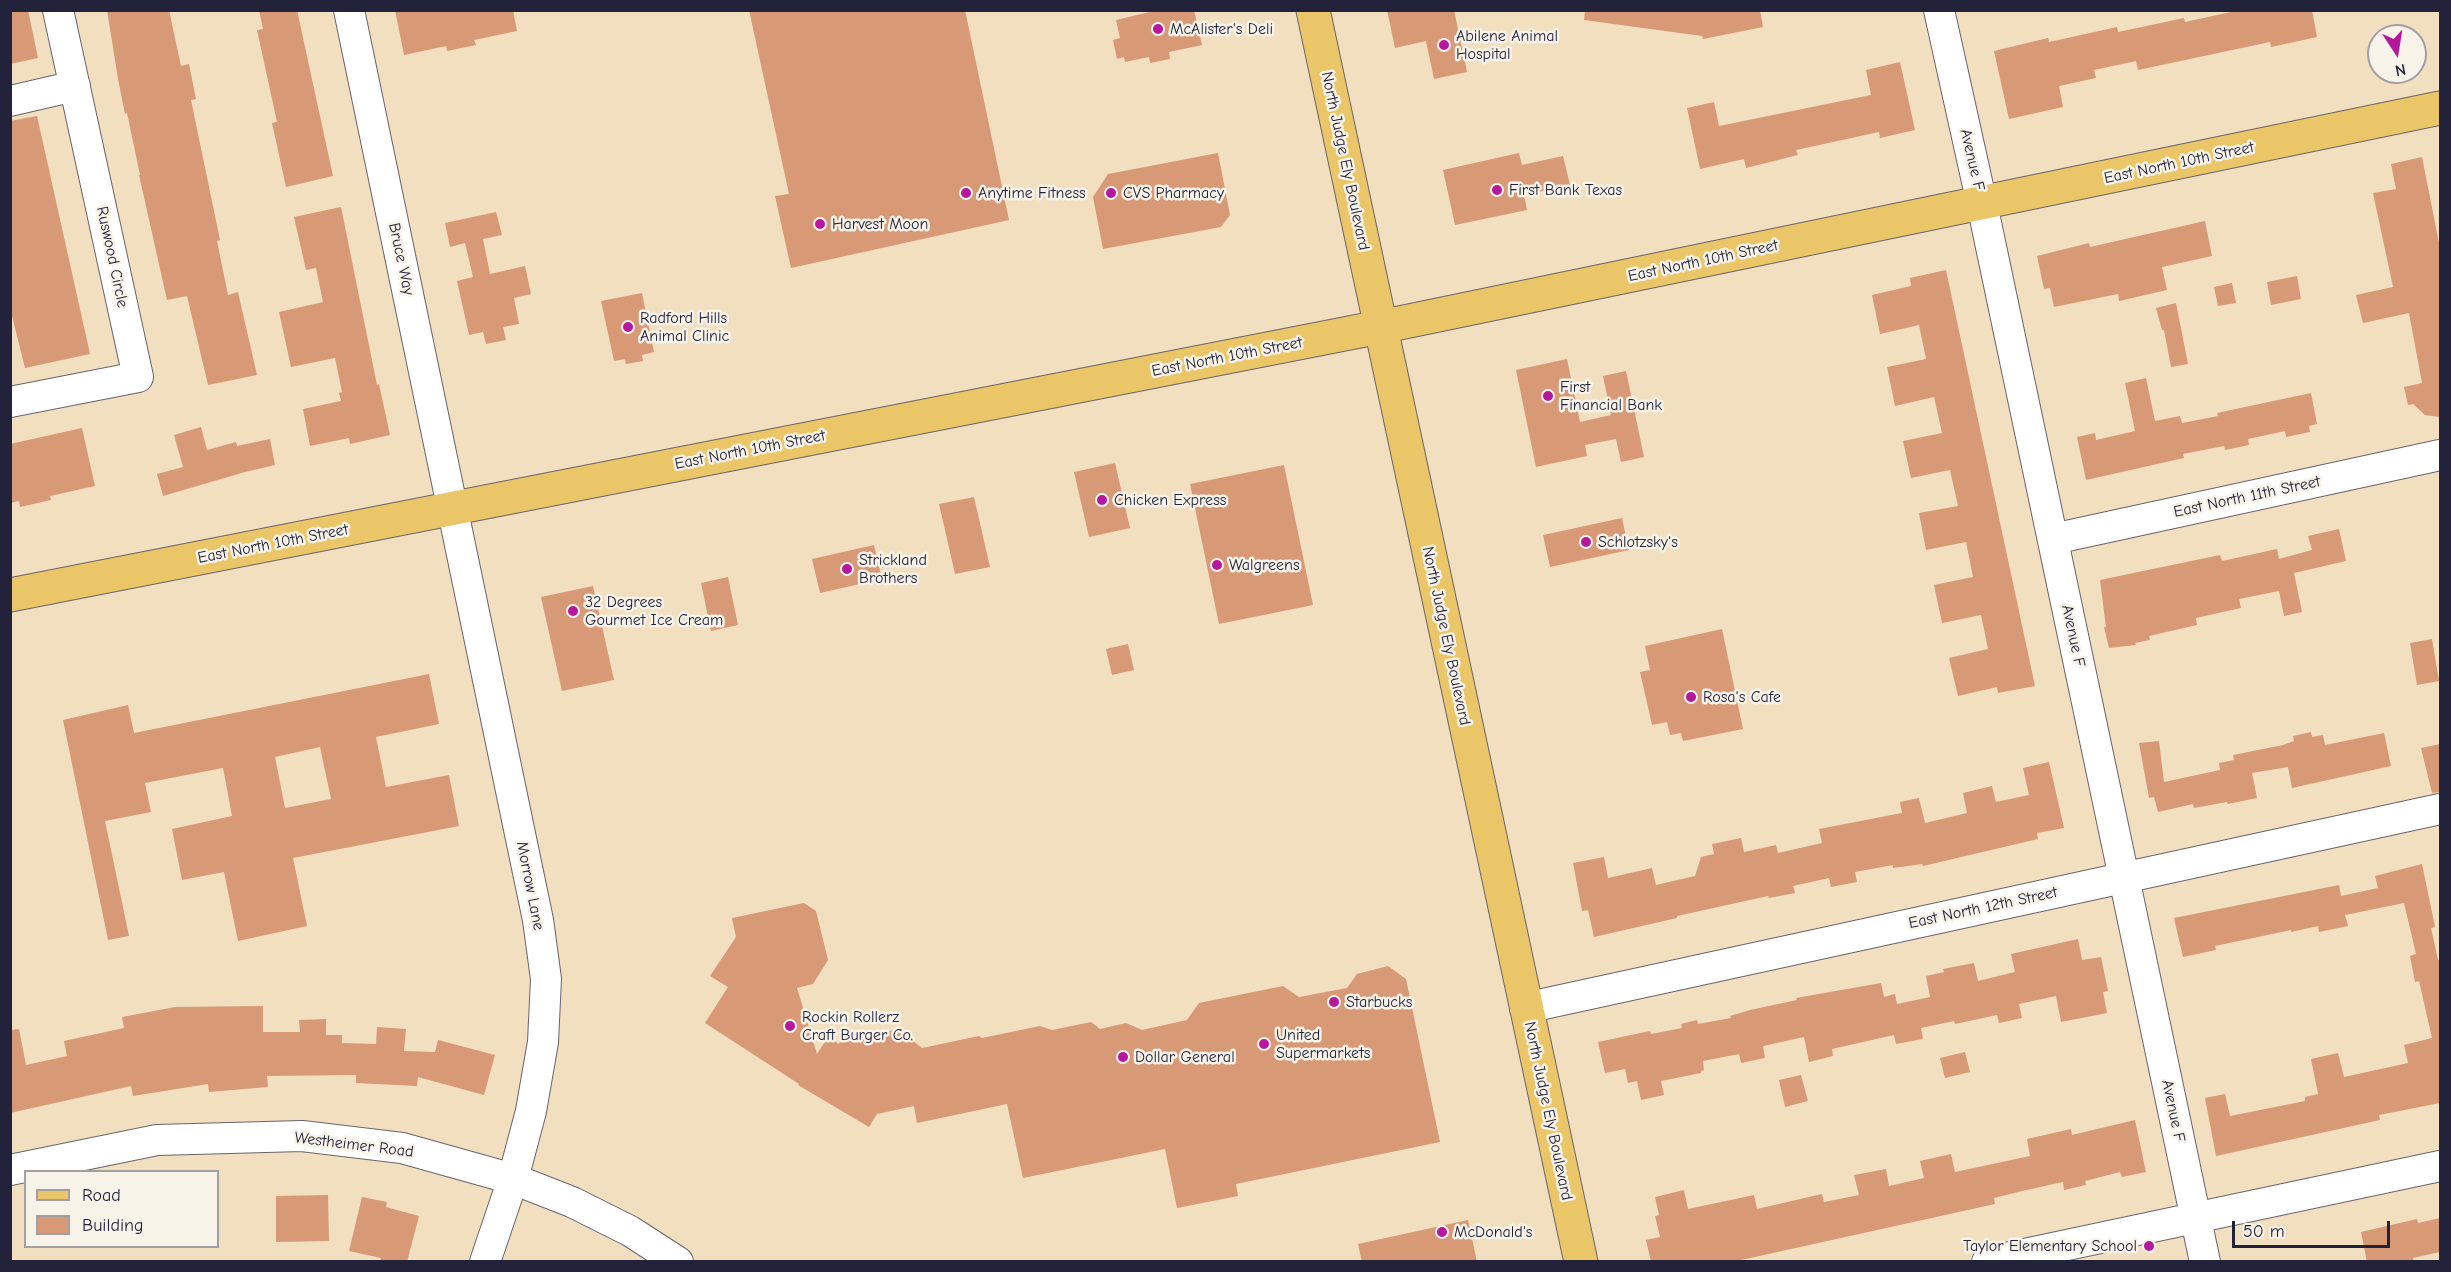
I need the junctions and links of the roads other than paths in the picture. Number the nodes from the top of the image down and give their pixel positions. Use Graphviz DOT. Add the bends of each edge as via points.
graph roads {
  1 [pos="58,10"];
  2 [pos="349,10"];
  3 [pos="1313,10"];
  4 [pos="1939,10"];
  5 [pos="75,86"];
  6 [pos="10,101"];
  7 [pos="2440,108"];
  8 [pos="1982,204"];
  9 [pos="1380,327"];
  10 [pos="10,402"];
  11 [pos="2440,455"];
  12 [pos="453,508"];
  13 [pos="2053,538"];
  14 [pos="10,595"];
  15 [pos="2440,809"];
  16 [pos="2123,877"];
  17 [pos="1526,1008"];
  18 [pos="2440,1166"];
  19 [pos="10,1170"];
  20 [pos="513,1179"];
  21 [pos="2195,1217"];
  22 [pos="485,1262"];
  23 [pos="678,1262"];
  24 [pos="1581,1262"];
  25 [pos="1987,1262"];
  26 [pos="2205,1262"];
  1 -- 5 [label="street, Ruswood Circle"];
  2 -- 12 [label="street, Bruce Way"];
  3 -- 9 [label="main road, North Judge Ely Boulevard"];
  4 -- 8 [label="street, Avenue F"];
  5 -- 6 [label="street"];
  5 -- 10 [label="street, Ruswood Circle" via="138,377"];
  7 -- 8 [label="main road, East North 10th Street"];
  8 -- 9 [label="main road, East North 10th Street"];
  8 -- 13 [label="street, Avenue F"];
  9 -- 12 [label="main road, East North 10th Street"];
  9 -- 17 [label="main road, North Judge Ely Boulevard"];
  11 -- 13 [label="street, East North 11th Street"];
  12 -- 14 [label="main road, East North 10th Street"];
  12 -- 20 [label="street, Morrow Lane" via="538,920 546,979 543,1042 531,1111"];
  13 -- 16 [label="street, Avenue F"];
  15 -- 16 [label="street, East North 12th Street"];
  16 -- 17 [label="street, East North 12th Street"];
  16 -- 21 [label="street, Avenue F"];
  17 -- 24 [label="main road, North Judge Ely Boulevard"];
  18 -- 21 [label="street"];
  19 -- 20 [label="street, Westheimer Road" via="157,1140 302,1136 402,1148"];
  20 -- 22 [label="street, Morrow Lane"];
  20 -- 23 [label="street, Westheimer Road" via="621,1226"];
  21 -- 25 [label="street"];
  21 -- 26 [label="street, Avenue F"];
}
